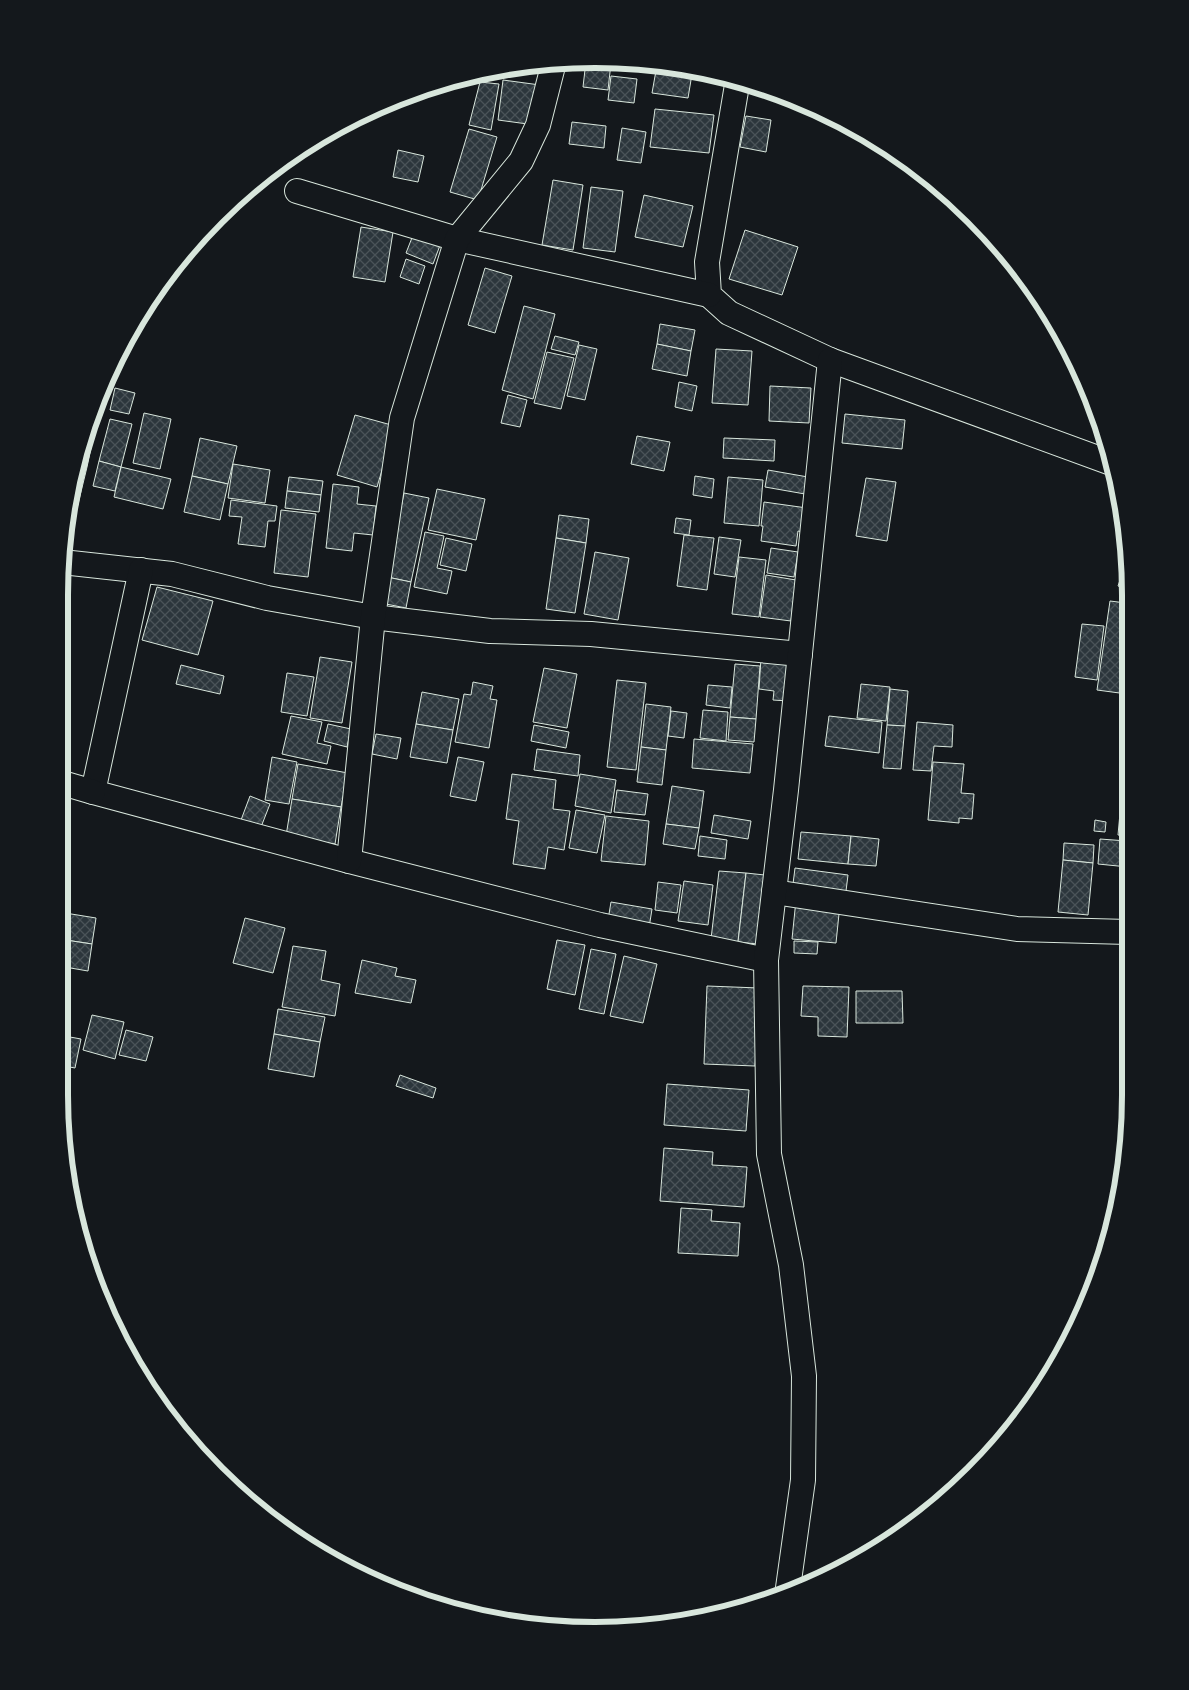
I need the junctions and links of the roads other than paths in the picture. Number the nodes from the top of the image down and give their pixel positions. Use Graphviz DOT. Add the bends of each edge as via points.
graph roads {
  1 [pos="552,70"];
  2 [pos="737,87"];
  3 [pos="297,191"];
  4 [pos="457,240"];
  5 [pos="709,295"];
  6 [pos="830,360"];
  7 [pos="1105,461"];
  8 [pos="69,563"];
  9 [pos="141,570"];
  10 [pos="373,617"];
  11 [pos="800,654"];
  12 [pos="68,785"];
  13 [pos="93,792"];
  14 [pos="349,861"];
  15 [pos="774,892"];
  16 [pos="1122,932"];
  17 [pos="766,960"];
  18 [pos="788,1585"];
  1 -- 4 [label="street" via="538,126 521,161"];
  2 -- 5 [label="street" via="707,262"];
  3 -- 4 [label="street"];
  4 -- 5 [label="street"];
  4 -- 10 [label="street" via="402,418"];
  5 -- 6 [label="street" via="729,313"];
  6 -- 7 [label="street"];
  6 -- 11 [label="street"];
  8 -- 9 [label="street"];
  9 -- 10 [label="street"];
  9 -- 13 [label="street"];
  10 -- 11 [label="street" via="490,632 591,634"];
  10 -- 14 [label="street"];
  11 -- 15 [label="street"];
  12 -- 13 [label="street"];
  13 -- 14 [label="street"];
  14 -- 17 [label="street" via="600,925"];
  15 -- 16 [label="street" via="1017,929"];
  15 -- 17 [label="street"];
  17 -- 18 [label="street" via="769,1154 791,1265 804,1376 803,1480"];
}
